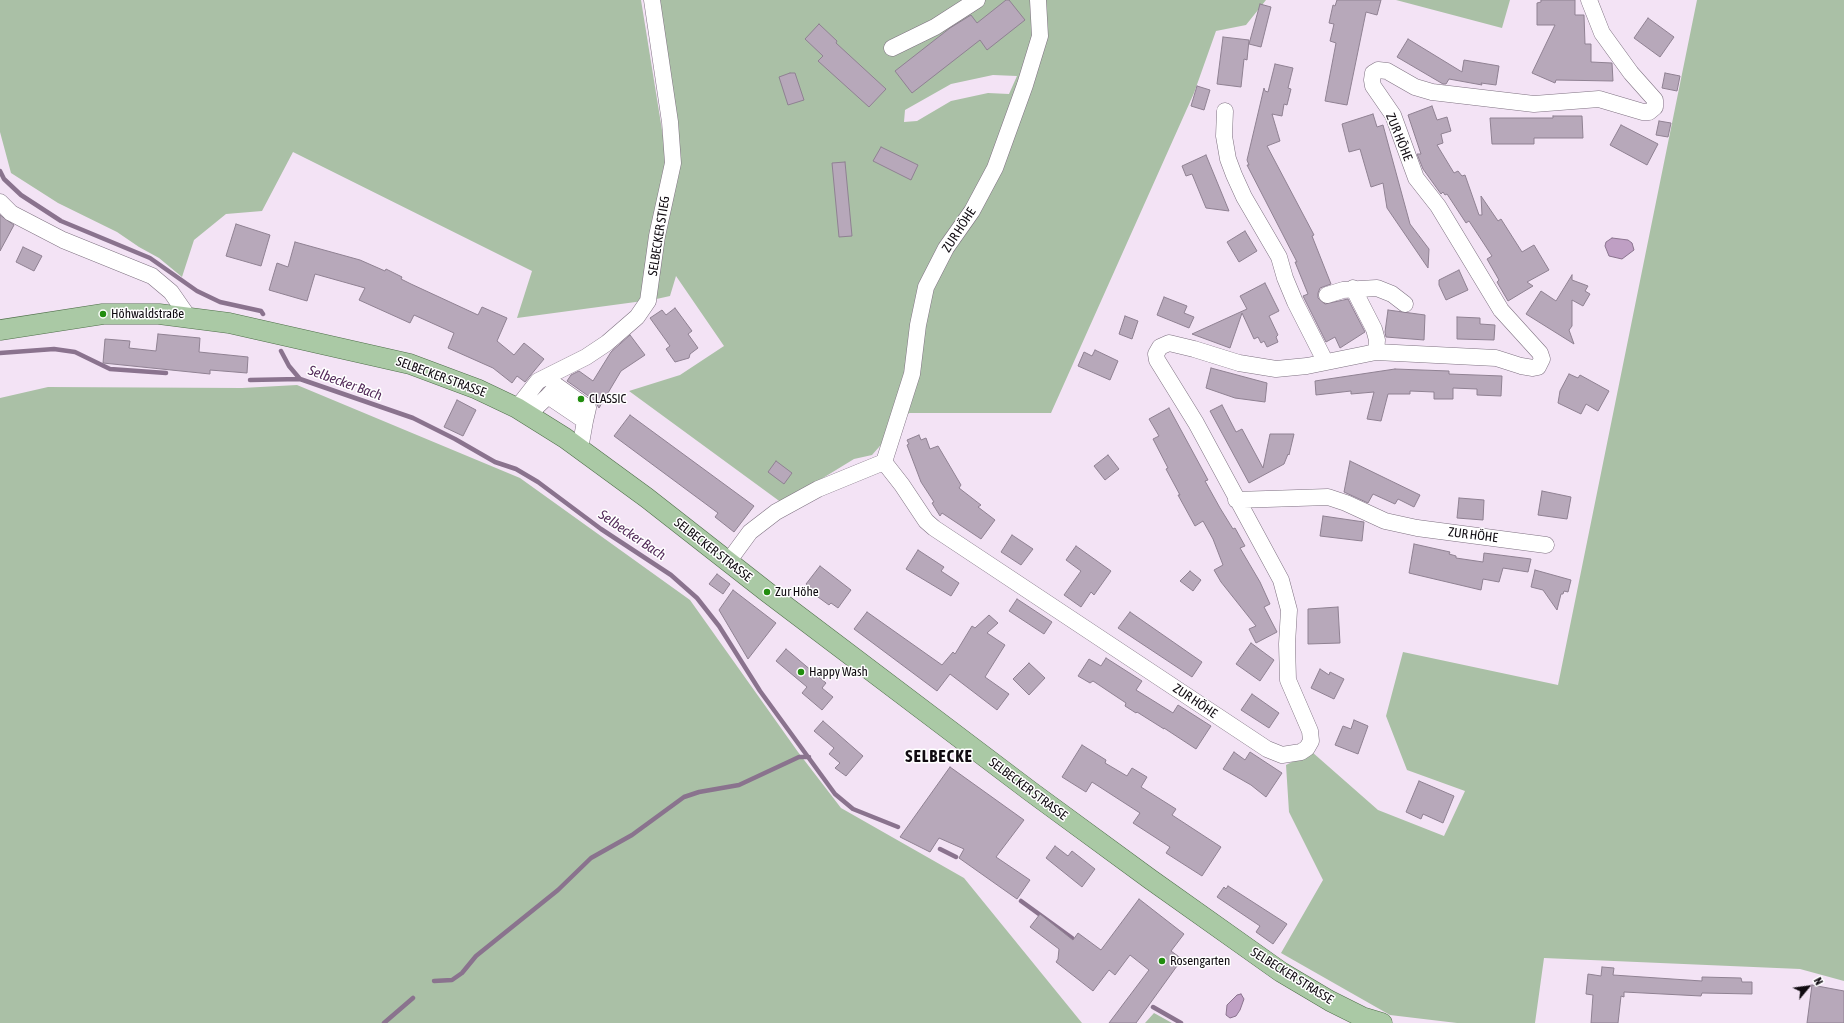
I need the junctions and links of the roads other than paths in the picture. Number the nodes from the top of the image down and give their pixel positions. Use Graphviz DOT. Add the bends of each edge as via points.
graph roads {
  1 [pos="652,0"];
  2 [pos="977,0"];
  3 [pos="1038,0"];
  4 [pos="1588,0"];
  5 [pos="892,48"];
  6 [pos="1225,112"];
  7 [pos="0,202"];
  8 [pos="1353,288"];
  9 [pos="1327,295"];
  10 [pos="1405,304"];
  11 [pos="189,318"];
  12 [pos="0,330"];
  13 [pos="1376,352"];
  14 [pos="1325,361"];
  15 [pos="523,412"];
  16 [pos="580,449"];
  17 [pos="884,462"];
  18 [pos="1236,500"];
  19 [pos="1546,545"];
  20 [pos="728,562"];
  21 [pos="1382,1023"];
  1 -- 15 [label="street, SELBECKER STIEG" via="670,122 673,163 657,236 648,301 637,317 606,343 586,357 538,381"];
  2 -- 5 [label="street"];
  3 -- 17 [label="street, ZUR HÖHE" via="1040,36 995,168 972,211 946,248 926,287 912,374"];
  4 -- 13 [label="street, ZUR HÖHE" via="1602,32 1632,74 1655,100 1655,107 1649,112 1599,99 1534,104 1432,92 1388,71 1378,70 1373,73 1372,80 1373,86 1393,115 1416,178 1438,206 1501,310 1540,353 1541,364 1533,368 1496,358"];
  6 -- 14 [label="street" via="1224,136 1234,175 1279,257 1284,278"];
  7 -- 11 [label="street" via="11,213 63,240 152,276 171,292"];
  8 -- 9 [label="street"];
  8 -- 10 [label="street" via="1377,288 1392,294"];
  8 -- 13 [label="street" via="1374,329 1377,340"];
  11 -- 12 [label="main road, SELBECKER STRASSE" via="159,314 103,314"];
  11 -- 15 [label="main road, SELBECKER STRASSE" via="229,323 391,359 477,389"];
  13 -- 14 [label="street, ZUR HÖHE"];
  14 -- 18 [label="street, ZUR HÖHE" via="1307,366 1276,369 1238,363 1169,343 1160,347 1156,360 1196,423"];
  15 -- 16 [label="main road, SELBECKER STRASSE"];
  15 -- 16 [label="street" via="548,396 585,421"];
  16 -- 20 [label="main road, SELBECKER STRASSE"];
  17 -- 18 [label="street, ZUR HÖHE" via="926,522 934,528 1267,749 1282,755 1292,755 1307,748 1310,730 1288,680 1289,610 1281,580"];
  17 -- 20 [label="street" via="818,489 781,509 750,532"];
  18 -- 19 [label="street, ZUR HÖHE" via="1328,497 1385,521 1416,528"];
  20 -- 21 [label="main road, SELBECKER STRASSE" via="1036,796 1281,972 1330,1001 1362,1017"];
}
